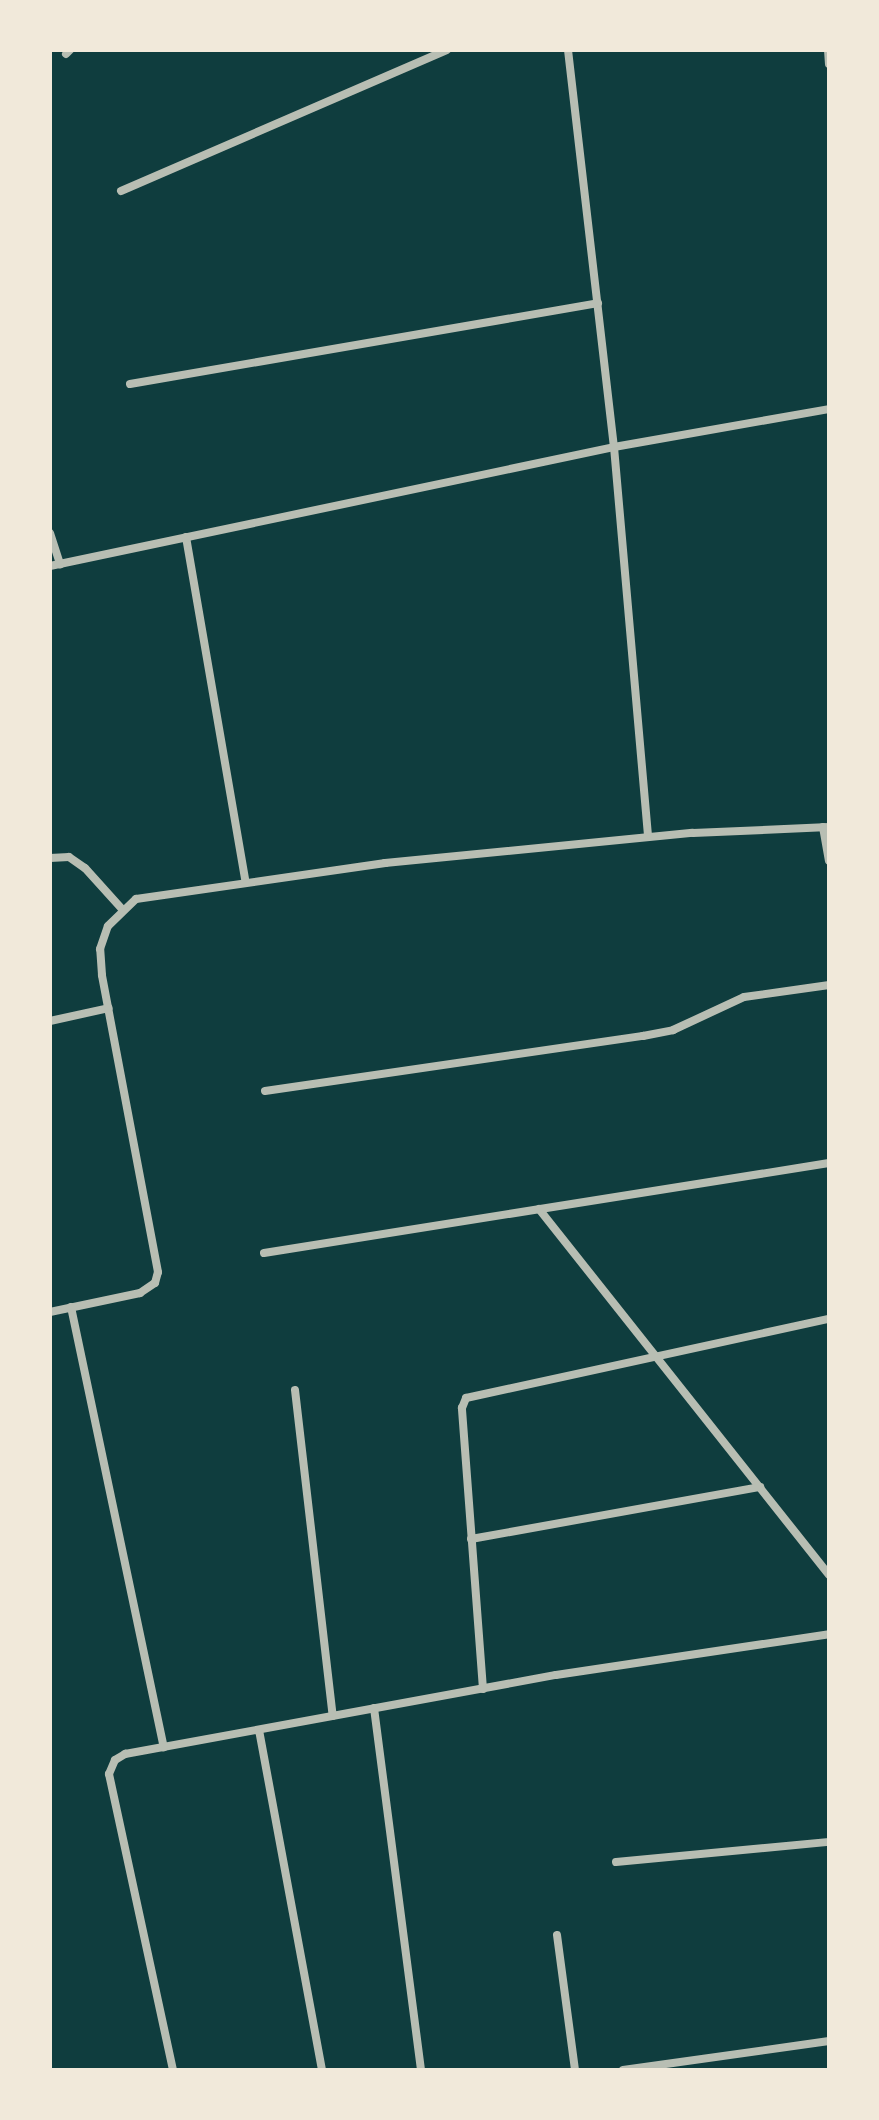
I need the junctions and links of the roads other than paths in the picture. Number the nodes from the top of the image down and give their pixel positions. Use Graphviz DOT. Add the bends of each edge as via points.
graph roads {
  1 [pos="447,50"];
  2 [pos="568,50"];
  3 [pos="828,50"];
  4 [pos="829,64"];
  5 [pos="121,191"];
  6 [pos="598,303"];
  7 [pos="130,384"];
  8 [pos="829,409"];
  9 [pos="614,447"];
  10 [pos="50,533"];
  11 [pos="186,537"];
  12 [pos="55,565"];
  13 [pos="826,827"];
  14 [pos="648,837"];
  15 [pos="50,858"];
  16 [pos="829,860"];
  17 [pos="246,883"];
  18 [pos="122,909"];
  19 [pos="829,985"];
  20 [pos="109,1008"];
  21 [pos="50,1021"];
  22 [pos="265,1091"];
  23 [pos="829,1163"];
  24 [pos="539,1209"];
  25 [pos="264,1253"];
  26 [pos="71,1307"];
  27 [pos="50,1312"];
  28 [pos="829,1319"];
  29 [pos="654,1354"];
  30 [pos="295,1390"];
  31 [pos="760,1487"];
  32 [pos="471,1539"];
  33 [pos="829,1575"];
  34 [pos="829,1634"];
  35 [pos="483,1689"];
  36 [pos="374,1708"];
  37 [pos="333,1716"];
  38 [pos="259,1730"];
  39 [pos="164,1747"];
  40 [pos="829,1842"];
  41 [pos="616,1862"];
  42 [pos="557,1935"];
  43 [pos="829,2041"];
  44 [pos="173,2070"];
  45 [pos="322,2070"];
  46 [pos="421,2070"];
  47 [pos="575,2070"];
  48 [pos="623,2070"];
  1 -- 5 [label="street"];
  2 -- 6 [label="street"];
  3 -- 4 [label="street"];
  6 -- 7 [label="street"];
  6 -- 9 [label="street"];
  8 -- 9 [label="street"];
  9 -- 11 [label="street"];
  9 -- 14 [label="street"];
  10 -- 12 [label="street"];
  11 -- 12 [label="street"];
  11 -- 17 [label="street"];
  13 -- 14 [label="street"];
  13 -- 16 [label="street"];
  14 -- 17 [label="street" via="385,863"];
  15 -- 18 [label="street" via="69,857 85,868"];
  17 -- 18 [label="street" via="136,899"];
  18 -- 20 [label="street" via="100,949"];
  19 -- 22 [label="street" via="744,997 673,1030 643,1036"];
  20 -- 21 [label="street"];
  20 -- 26 [label="street" via="158,1272 155,1283 140,1293"];
  23 -- 24 [label="street"];
  24 -- 25 [label="street"];
  24 -- 29 [label="street"];
  26 -- 27 [label="street"];
  26 -- 39 [label="street"];
  28 -- 29 [label="street"];
  29 -- 31 [label="street"];
  29 -- 32 [label="street" via="466,1398 462,1408"];
  30 -- 37 [label="street"];
  31 -- 32 [label="street"];
  31 -- 33 [label="street"];
  32 -- 35 [label="street"];
  34 -- 35 [label="street"];
  35 -- 36 [label="street"];
  36 -- 37 [label="street"];
  36 -- 46 [label="street"];
  37 -- 38 [label="street"];
  38 -- 39 [label="street"];
  38 -- 45 [label="street"];
  39 -- 44 [label="street" via="125,1754 109,1766 109,1774"];
  40 -- 41 [label="street"];
  42 -- 47 [label="street"];
  43 -- 48 [label="street"];
}
